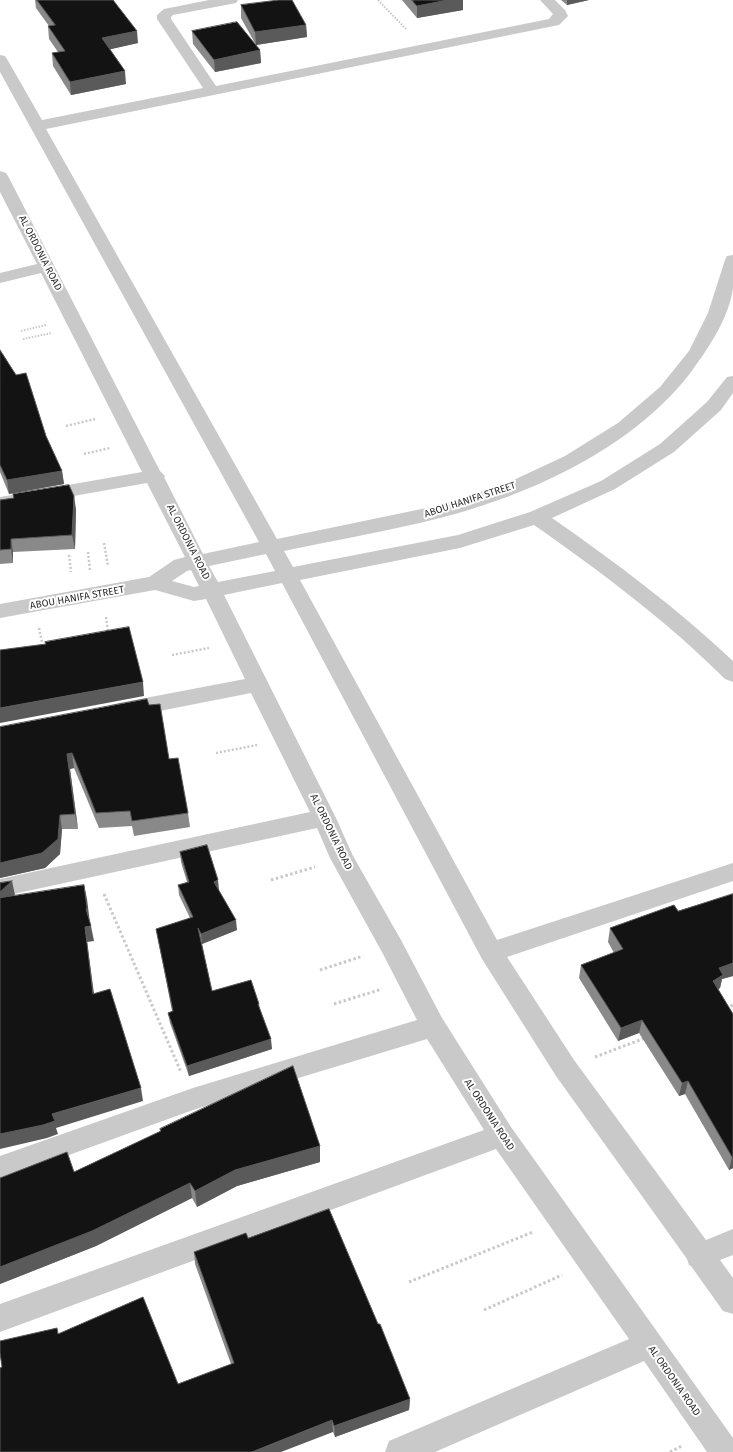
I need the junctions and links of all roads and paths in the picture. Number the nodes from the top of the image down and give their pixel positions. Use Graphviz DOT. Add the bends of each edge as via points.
graph roads {
  1 [pos="231,0"];
  2 [pos="378,0"];
  3 [pos="547,0"];
  4 [pos="196,3"];
  5 [pos="424,48"];
  6 [pos="0,59"];
  7 [pos="212,91"];
  8 [pos="37,126"];
  9 [pos="0,176"];
  10 [pos="6,202"];
  11 [pos="733,260"];
  12 [pos="47,267"];
  13 [pos="0,278"];
  14 [pos="733,381"];
  15 [pos="155,476"];
  16 [pos="0,503"];
  17 [pos="537,517"];
  18 [pos="271,546"];
  19 [pos="197,561"];
  20 [pos="287,575"];
  21 [pos="155,583"];
  22 [pos="212,591"];
  23 [pos="0,611"];
  24 [pos="237,642"];
  25 [pos="172,655"];
  26 [pos="733,674"];
  27 [pos="258,684"];
  28 [pos="102,714"];
  29 [pos="285,739"];
  30 [pos="216,753"];
  31 [pos="324,818"];
  32 [pos="342,858"];
  33 [pos="92,868"];
  34 [pos="733,872"];
  35 [pos="271,880"];
  36 [pos="0,888"];
  37 [pos="392,947"];
  38 [pos="491,952"];
  39 [pos="320,970"];
  40 [pos="409,980"];
  41 [pos="334,1004"];
  42 [pos="733,1005"];
  43 [pos="718,1010"];
  44 [pos="433,1026"];
  45 [pos="652,1035"];
  46 [pos="565,1068"];
  47 [pos="193,1099"];
  48 [pos="502,1135"];
  49 [pos="0,1168"];
  50 [pos="561,1221"];
  51 [pos="733,1242"];
  52 [pos="699,1256"];
  53 [pos="591,1263"];
  54 [pos="409,1282"];
  55 [pos="733,1301"];
  56 [pos="484,1310"];
  57 [pos="0,1318"];
  58 [pos="649,1345"];
  59 [pos="400,1452"];
  60 [pos="725,1452"];
  1 -- 4 [label="street"];
  2 -- 5 [label="path"];
  3 -- 5 [label="street" via="561,16 554,22"];
  4 -- 7 [label="street" via="169,12 164,15 164,19"];
  5 -- 7 [label="street"];
  6 -- 8 [label="street"];
  7 -- 8 [label="street"];
  8 -- 18 [label="street"];
  9 -- 10 [label="street, AL ORDONIA ROAD"];
  10 -- 12 [label="street, AL ORDONIA ROAD"];
  11 -- 18 [label="street, ABOU HANIFA STREET" via="717,313 693,358 666,391 625,427 572,460 510,489 439,512"];
  12 -- 13 [label="street"];
  12 -- 15 [label="street, AL ORDONIA ROAD"];
  14 -- 17 [label="street, ABOU HANIFA STREET" via="714,406 667,448 608,485"];
  15 -- 16 [label="street"];
  15 -- 19 [label="street, AL ORDONIA ROAD"];
  17 -- 20 [label="street, ABOU HANIFA STREET" via="460,541"];
  17 -- 26 [label="street" via="662,610"];
  18 -- 19 [label="street, ABOU HANIFA STREET"];
  18 -- 20 [label="street"];
  19 -- 21 [label="street, ABOU HANIFA STREET" via="181,565"];
  19 -- 22 [label="street, AL ORDONIA ROAD"];
  20 -- 22 [label="street, ABOU HANIFA STREET"];
  20 -- 38 [label="street"];
  21 -- 22 [label="street, ABOU HANIFA STREET" via="194,594"];
  21 -- 23 [label="street, ABOU HANIFA STREET"];
  22 -- 24 [label="street, AL ORDONIA ROAD"];
  24 -- 25 [label="path"];
  24 -- 27 [label="street, AL ORDONIA ROAD"];
  27 -- 28 [label="street"];
  27 -- 29 [label="street, AL ORDONIA ROAD"];
  29 -- 30 [label="path"];
  29 -- 31 [label="street, AL ORDONIA ROAD"];
  31 -- 32 [label="street, AL ORDONIA ROAD"];
  31 -- 33 [label="street"];
  32 -- 35 [label="path"];
  32 -- 37 [label="street, AL ORDONIA ROAD"];
  33 -- 36 [label="street"];
  33 -- 47 [label="path"];
  34 -- 38 [label="street"];
  37 -- 39 [label="path"];
  37 -- 40 [label="street, AL ORDONIA ROAD"];
  38 -- 46 [label="street"];
  40 -- 41 [label="path"];
  40 -- 44 [label="street, AL ORDONIA ROAD"];
  42 -- 43 [label="path"];
  44 -- 47 [label="street"];
  44 -- 48 [label="street, AL ORDONIA ROAD"];
  45 -- 46 [label="path"];
  46 -- 52 [label="street"];
  47 -- 49 [label="street"];
  48 -- 50 [label="street, AL ORDONIA ROAD"];
  48 -- 57 [label="street"];
  50 -- 53 [label="street, AL ORDONIA ROAD"];
  50 -- 54 [label="path"];
  51 -- 52 [label="street"];
  52 -- 55 [label="street"];
  53 -- 56 [label="path"];
  53 -- 58 [label="street, AL ORDONIA ROAD"];
  58 -- 59 [label="street"];
  58 -- 60 [label="street, AL ORDONIA ROAD"];
}
